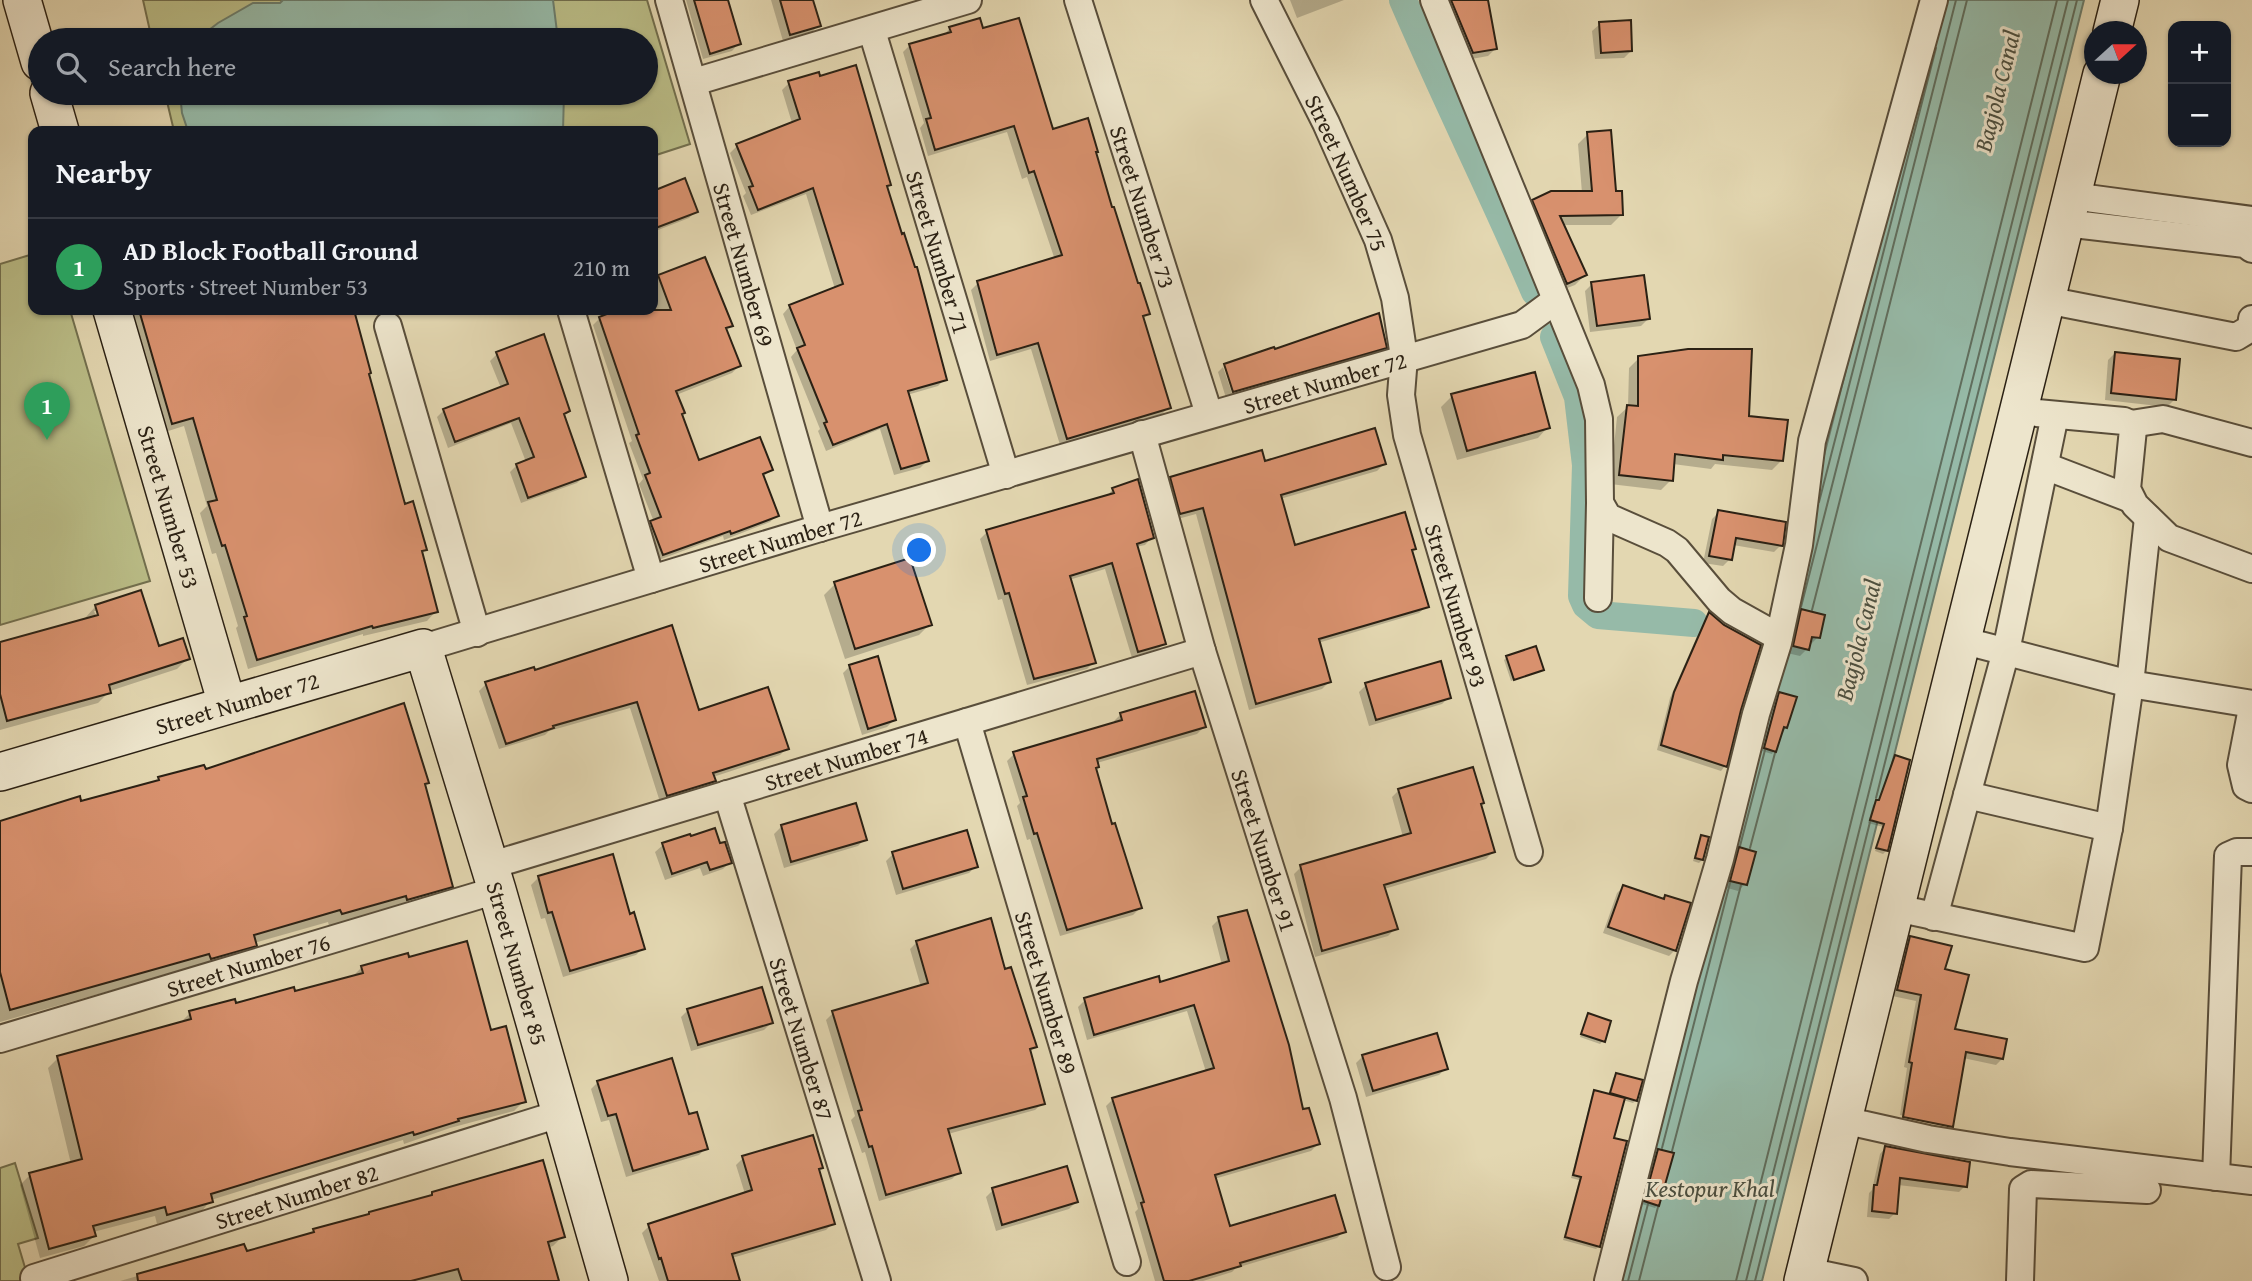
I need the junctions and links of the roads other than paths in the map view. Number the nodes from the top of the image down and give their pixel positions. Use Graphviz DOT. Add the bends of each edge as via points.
graph roads {
  1 [pos="22,0"];
  2 [pos="669,0"];
  3 [pos="968,0"];
  4 [pos="1078,0"];
  5 [pos="1264,0"];
  6 [pos="1434,0"];
  7 [pos="1934,0"];
  8 [pos="2120,0"];
  9 [pos="2115,21"];
  10 [pos="30,28"];
  11 [pos="872,31"];
  12 [pos="694,82"];
  13 [pos="2100,84"];
  14 [pos="52,105"];
  15 [pos="59,126"];
  16 [pos="2068,210"];
  17 [pos="2252,220"];
  18 [pos="2252,249"];
  19 [pos="1556,300"];
  20 [pos="2046,300"];
  21 [pos="114,315"];
  22 [pos="572,315"];
  23 [pos="2252,319"];
  24 [pos="388,326"];
  25 [pos="1404,358"];
  26 [pos="2018,411"];
  27 [pos="1209,414"];
  28 [pos="2055,415"];
  29 [pos="2131,424"];
  30 [pos="1142,434"];
  31 [pos="2252,443"];
  32 [pos="2045,466"];
  33 [pos="1006,475"];
  34 [pos="1600,503"];
  35 [pos="2139,508"];
  36 [pos="820,528"];
  37 [pos="2252,569"];
  38 [pos="651,579"];
  39 [pos="1598,598"];
  40 [pos="477,633"];
  41 [pos="1779,637"];
  42 [pos="1961,640"];
  43 [pos="423,648"];
  44 [pos="1202,651"];
  45 [pos="2006,651"];
  46 [pos="2130,684"];
  47 [pos="228,704"];
  48 [pos="2252,706"];
  49 [pos="967,722"];
  50 [pos="0,772"];
  51 [pos="2252,789"];
  52 [pos="727,793"];
  53 [pos="1967,795"];
  54 [pos="2109,828"];
  55 [pos="1530,852"];
  56 [pos="2252,852"];
  57 [pos="493,878"];
  58 [pos="1896,908"];
  59 [pos="1934,917"];
  60 [pos="0,1038"];
  61 [pos="559,1114"];
  62 [pos="1843,1120"];
  63 [pos="2216,1177"];
  64 [pos="2252,1181"];
  65 [pos="2147,1190"];
  66 [pos="1127,1262"];
  67 [pos="1387,1267"];
  68 [pos="1804,1276"];
  69 [pos="34,1278"];
  70 [pos="609,1281"];
  71 [pos="877,1281"];
  72 [pos="1608,1281"];
  73 [pos="1854,1281"];
  74 [pos="2020,1281"];
  1 -- 10 [label="street"];
  2 -- 12 [label="street, Street Number 69"];
  3 -- 11 [label="street"];
  4 -- 27 [label="street, Street Number 73"];
  5 -- 25 [label="street, Street Number 75" via="1378,240 1395,298"];
  6 -- 19 [label="street"];
  7 -- 41 [label="street" via="1812,442 1799,545"];
  8 -- 9 [label="street"];
  11 -- 12 [label="street"];
  11 -- 33 [label="street, Street Number 71"];
  12 -- 36 [label="street, Street Number 69"];
  13 -- 16 [label="street"];
  14 -- 15 [label="street"];
  16 -- 17 [label="street"];
  16 -- 18 [label="street"];
  16 -- 20 [label="street"];
  19 -- 25 [label="street, Street Number 72" via="1522,324"];
  19 -- 34 [label="street" via="1591,385 1599,419"];
  20 -- 23 [label="street" via="2236,337 2252,328"];
  20 -- 26 [label="street"];
  21 -- 47 [label="street, Street Number 53"];
  22 -- 38 [label="street"];
  24 -- 40 [label="street"];
  25 -- 27 [label="street, Street Number 72"];
  25 -- 55 [label="street, Street Number 93" via="1401,395 1407,435"];
  26 -- 28 [label="street"];
  26 -- 42 [label="street"];
  27 -- 30 [label="street, Street Number 72"];
  28 -- 29 [label="street"];
  28 -- 32 [label="street"];
  29 -- 31 [label="street" via="2163,419"];
  29 -- 35 [label="street" via="2127,489"];
  30 -- 33 [label="street, Street Number 72"];
  30 -- 44 [label="street, Street Number 91"];
  32 -- 35 [label="street"];
  32 -- 45 [label="street"];
  33 -- 36 [label="street, Street Number 72"];
  34 -- 39 [label="street"];
  34 -- 41 [label="street" via="1608,517 1677,550 1732,611"];
  35 -- 37 [label="street" via="2169,538"];
  35 -- 46 [label="street"];
  36 -- 38 [label="street, Street Number 72"];
  38 -- 40 [label="street, Street Number 72"];
  40 -- 43 [label="street, Street Number 72"];
  41 -- 72 [label="street" via="1684,981"];
  42 -- 45 [label="street"];
  42 -- 58 [label="street"];
  43 -- 47 [label="street, Street Number 72"];
  43 -- 57 [label="street, Street Number 85"];
  44 -- 49 [label="street, Street Number 74"];
  44 -- 67 [label="street, Street Number 91" via="1343,1098"];
  45 -- 46 [label="street"];
  45 -- 53 [label="street"];
  46 -- 48 [label="street"];
  46 -- 54 [label="street"];
  47 -- 50 [label="street, Street Number 72"];
  48 -- 51 [label="street" via="2241,765 2246,786"];
  49 -- 52 [label="street, Street Number 74"];
  49 -- 66 [label="street, Street Number 89"];
  52 -- 57 [label="street, Street Number 74"];
  52 -- 71 [label="street, Street Number 87"];
  53 -- 54 [label="street"];
  53 -- 59 [label="street"];
  54 -- 59 [label="street" via="2085,948"];
  56 -- 63 [label="street" via="2228,856"];
  57 -- 60 [label="street, Street Number 76"];
  57 -- 61 [label="street, Street Number 85"];
  58 -- 59 [label="street"];
  58 -- 62 [label="street"];
  61 -- 69 [label="street, Street Number 82"];
  61 -- 70 [label="street, Street Number 85"];
  62 -- 63 [label="street" via="2010,1153"];
  62 -- 68 [label="street"];
  63 -- 64 [label="street"];
  65 -- 74 [label="street" via="2026,1186"];
  68 -- 73 [label="street"];
}
